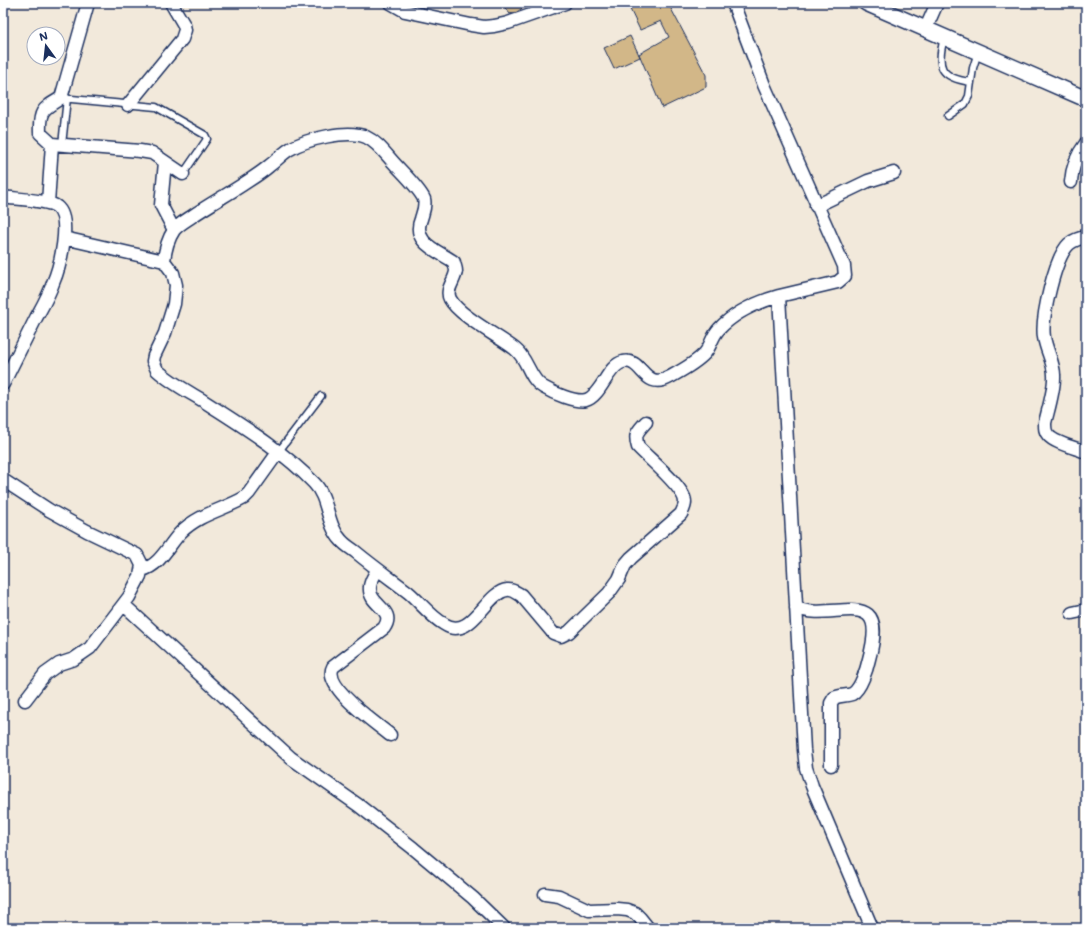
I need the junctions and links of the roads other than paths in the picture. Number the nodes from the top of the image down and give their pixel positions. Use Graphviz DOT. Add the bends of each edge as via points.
graph roads {
  1 [pos="88,3"];
  2 [pos="171,3"];
  3 [pos="391,3"];
  4 [pos="565,3"];
  5 [pos="733,3"];
  6 [pos="866,3"];
  7 [pos="937,3"];
  8 [pos="926,28"];
  9 [pos="944,38"];
  10 [pos="978,52"];
  11 [pos="971,82"];
  12 [pos="64,98"];
  13 [pos="1086,99"];
  14 [pos="128,105"];
  15 [pos="948,116"];
  16 [pos="1086,143"];
  17 [pos="57,145"];
  18 [pos="165,162"];
  19 [pos="894,173"];
  20 [pos="183,174"];
  21 [pos="1071,182"];
  22 [pos="3,197"];
  23 [pos="48,203"];
  24 [pos="816,206"];
  25 [pos="174,230"];
  26 [pos="1086,237"];
  27 [pos="64,238"];
  28 [pos="164,261"];
  29 [pos="779,296"];
  30 [pos="3,384"];
  31 [pos="321,396"];
  32 [pos="646,422"];
  33 [pos="280,451"];
  34 [pos="1086,452"];
  35 [pos="3,480"];
  36 [pos="142,570"];
  37 [pos="377,570"];
  38 [pos="124,605"];
  39 [pos="796,608"];
  40 [pos="1086,610"];
  41 [pos="1072,613"];
  42 [pos="25,700"];
  43 [pos="390,735"];
  44 [pos="831,765"];
  45 [pos="546,894"];
  46 [pos="504,928"];
  47 [pos="648,928"];
  48 [pos="872,928"];
  1 -- 12 [label="street"];
  2 -- 14 [label="street" via="184,25 182,39"];
  3 -- 4 [label="street" via="405,11 484,27 508,23"];
  5 -- 24 [label="street" via="764,85"];
  6 -- 8 [label="street"];
  7 -- 8 [label="street"];
  8 -- 9 [label="street"];
  9 -- 10 [label="street"];
  9 -- 11 [label="lane" via="940,56 944,70 949,77"];
  10 -- 11 [label="lane"];
  10 -- 13 [label="street"];
  11 -- 15 [label="lane" via="965,104"];
  12 -- 14 [label="lane"];
  12 -- 17 [label="lane"];
  12 -- 17 [label="street" via="43,109 39,120 40,133"];
  14 -- 20 [label="lane" via="156,107 205,135 207,139"];
  16 -- 21 [label="street" via="1078,153"];
  17 -- 18 [label="street" via="140,151 152,153"];
  17 -- 23 [label="street"];
  18 -- 20 [label="street"];
  18 -- 25 [label="street" via="162,204"];
  19 -- 24 [label="street" via="868,181"];
  22 -- 23 [label="street"];
  23 -- 27 [label="street" via="60,210"];
  24 -- 29 [label="street" via="844,266 846,276 838,282"];
  25 -- 28 [label="street"];
  25 -- 29 [label="street" via="298,145 342,134 356,134 367,138 408,178 424,199 419,232 429,247 454,262 456,270 449,288 451,301 524,357 537,383 578,401 588,400 594,395 614,368 622,362 629,361 636,365 650,379 656,381 669,378 704,354 717,331 725,324 764,300"];
  26 -- 34 [label="street" via="1068,245 1063,254 1052,284 1043,322 1044,337 1054,375 1045,431 1053,440"];
  27 -- 28 [label="street"];
  27 -- 30 [label="street" via="53,283"];
  28 -- 33 [label="street" via="173,273 176,285 174,304 165,333 154,356 157,370"];
  29 -- 39 [label="street"];
  31 -- 33 [label="lane"];
  32 -- 37 [label="street" via="635,438 638,447 680,488 686,501 685,507 681,514 630,558 609,593 565,635 553,632 521,595 508,590 497,595 469,623 452,628 436,619 418,600"];
  33 -- 36 [label="street" via="244,498 189,525 154,564"];
  33 -- 37 [label="street" via="320,490 341,540"];
  35 -- 36 [label="street" via="86,531 137,556"];
  36 -- 38 [label="street"];
  37 -- 43 [label="street" via="370,584 370,593 388,617 387,623 331,671 335,683 348,702"];
  38 -- 42 [label="street" via="90,648 44,674"];
  38 -- 46 [label="street" via="291,758 413,848 473,898"];
  39 -- 44 [label="street" via="809,612 852,609 864,611 871,616 874,625 874,637 866,672 857,689 853,693 834,698 831,703"];
  39 -- 48 [label="street" via="806,768"];
  40 -- 41 [label="street"];
  45 -- 47 [label="street" via="560,896 589,910 628,910 635,913"];
}
